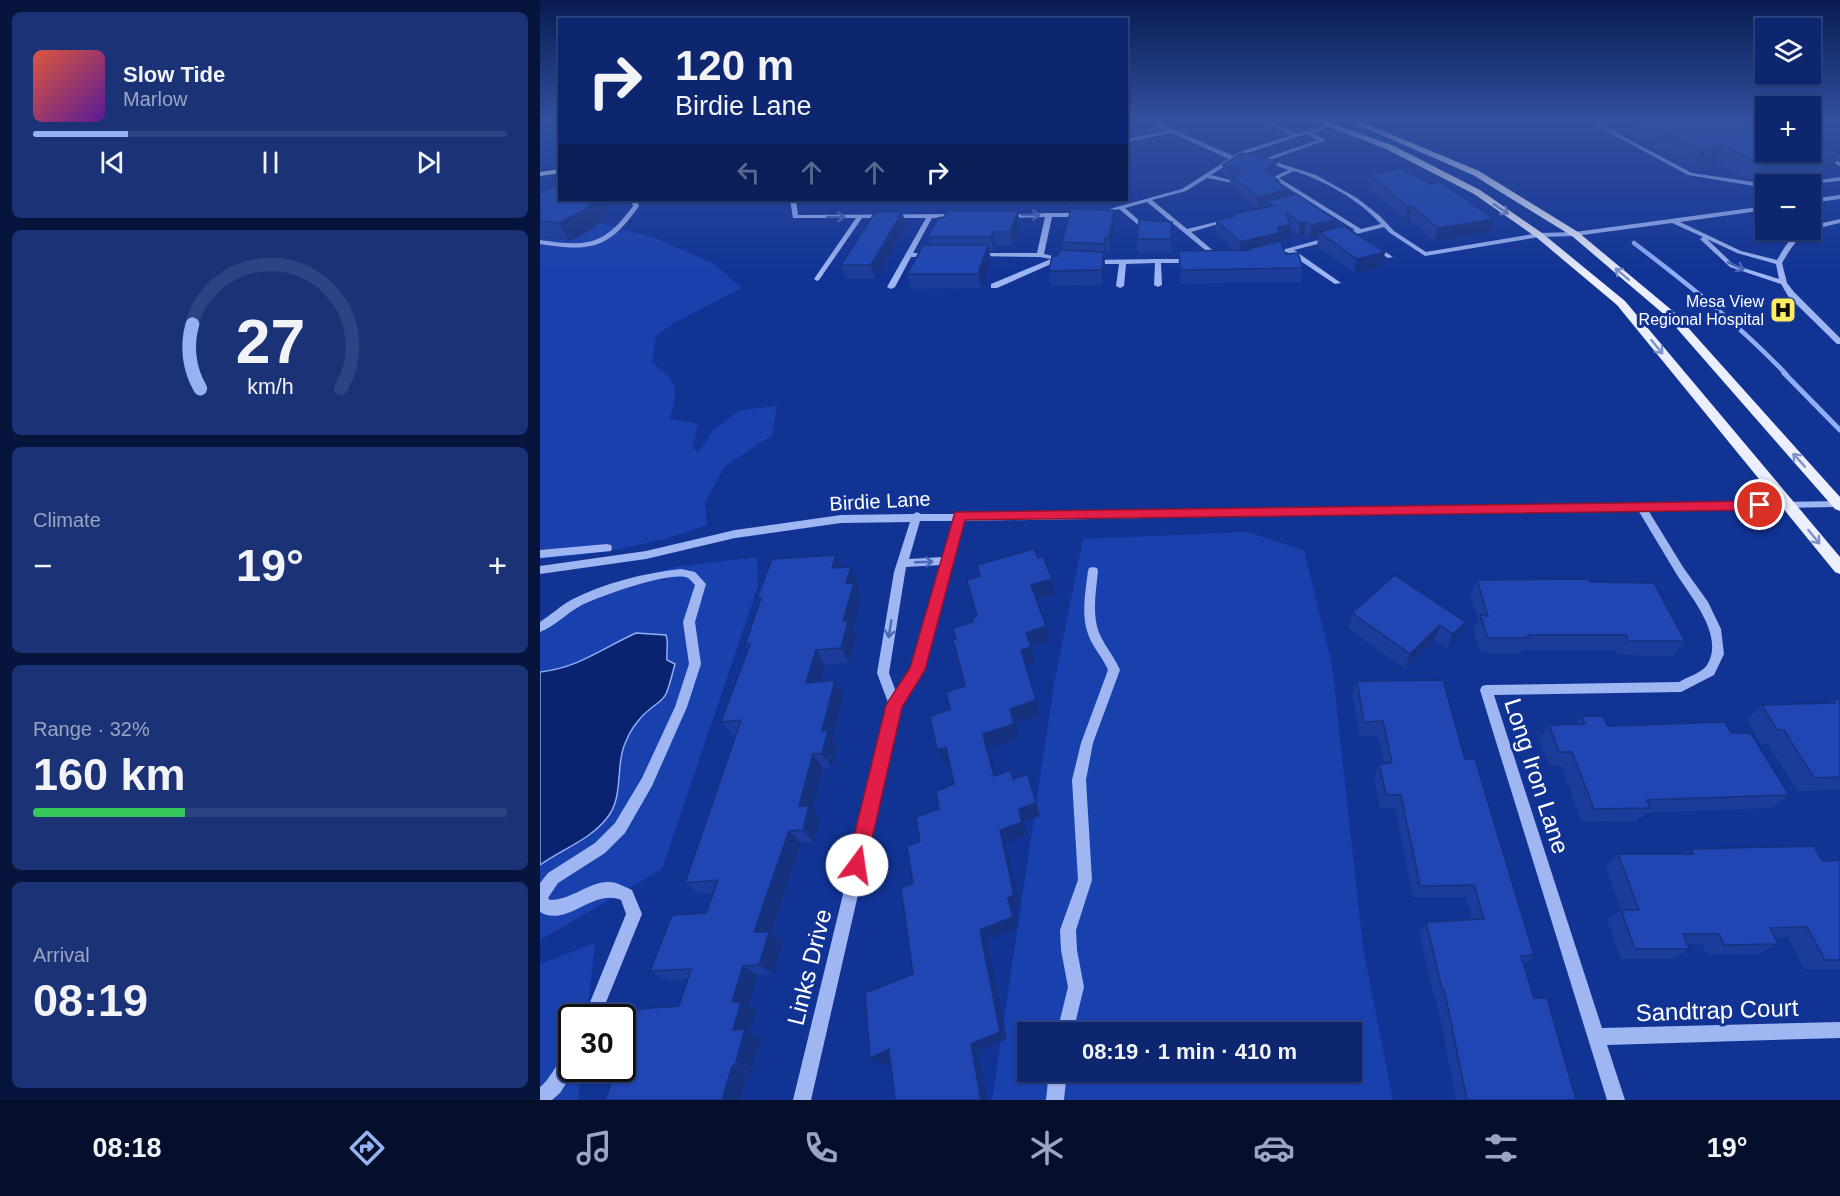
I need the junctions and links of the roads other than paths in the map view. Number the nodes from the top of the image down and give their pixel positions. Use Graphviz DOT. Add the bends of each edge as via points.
graph roads {
  1 [pos="558,171"];
  2 [pos="1213,171"];
  3 [pos="1289,171"];
  4 [pos="1300,171"];
  5 [pos="1437,171"];
  6 [pos="1472,171"];
  7 [pos="1683,171"];
  8 [pos="540,174"];
  9 [pos="1729,174"];
  10 [pos="1207,176"];
  11 [pos="1840,179"];
  12 [pos="1821,181"];
  13 [pos="1236,183"];
  14 [pos="1746,183"];
  15 [pos="1755,184"];
  16 [pos="1755,188"];
  17 [pos="1840,197"];
  18 [pos="1309,199"];
  19 [pos="1148,200"];
  20 [pos="1821,200"];
  21 [pos="634,201"];
  22 [pos="793,201"];
  23 [pos="1298,202"];
  24 [pos="1120,207"];
  25 [pos="1755,210"];
  26 [pos="1049,215"];
  27 [pos="930,216"];
  28 [pos="966,216"];
  29 [pos="1002,216"];
  30 [pos="1242,216"];
  31 [pos="860,217"];
  32 [pos="1674,221"];
  33 [pos="1840,221"];
  34 [pos="1383,225"];
  35 [pos="1821,226"];
  36 [pos="1186,231"];
  37 [pos="1355,231"];
  38 [pos="1149,232"];
  39 [pos="1575,234"];
  40 [pos="1698,234"];
  41 [pos="1539,235"];
  42 [pos="1793,240"];
  43 [pos="540,242"];
  44 [pos="1288,249"];
  45 [pos="908,255"];
  46 [pos="944,255"];
  47 [pos="968,255"];
  48 [pos="1040,255"];
  49 [pos="1257,257"];
  50 [pos="1390,257"];
  51 [pos="1057,259"];
  52 [pos="1158,261"];
  53 [pos="1069,262"];
  54 [pos="1080,262"];
  55 [pos="1123,262"];
  56 [pos="1779,263"];
  57 [pos="817,279"];
  58 [pos="1783,283"];
  59 [pos="1337,284"];
  60 [pos="1158,285"];
  61 [pos="994,286"];
  62 [pos="1120,286"];
  63 [pos="891,287"];
  64 [pos="1840,342"];
  65 [pos="1788,505"];
  66 [pos="1839,505"];
  67 [pos="1641,507"];
  68 [pos="960,515"];
  69 [pos="917,516"];
  70 [pos="607,548"];
  71 [pos="540,554"];
  72 [pos="946,561"];
  73 [pos="902,563"];
  74 [pos="1840,568"];
  75 [pos="540,570"];
  76 [pos="1093,571"];
  77 [pos="540,627"];
  78 [pos="895,705"];
  79 [pos="540,898"];
  80 [pos="597,1004"];
  81 [pos="1067,1022"];
  82 [pos="1840,1030"];
  83 [pos="1596,1037"];
  84 [pos="558,1081"];
  85 [pos="1057,1082"];
  86 [pos="540,1098"];
  87 [pos="802,1100"];
  88 [pos="1055,1100"];
  89 [pos="1616,1100"];
  1 -- 8 [label="main road"];
  2 -- 10 [label="street"];
  3 -- 18 [label="street" via="1275,178"];
  4 -- 34 [label="street" via="1356,199"];
  5 -- 41 [label="main road, one-way" via="1477,192"];
  6 -- 39 [label="main road"];
  7 -- 14 [label="street"];
  9 -- 14 [label="street"];
  10 -- 13 [label="street"];
  10 -- 19 [label="street" via="1184,190"];
  11 -- 12 [label="street"];
  14 -- 15 [label="street"];
  14 -- 16 [label="street"];
  17 -- 20 [label="street"];
  18 -- 23 [label="street"];
  18 -- 37 [label="street"];
  19 -- 24 [label="street"];
  19 -- 36 [label="street"];
  21 -- 43 [label="street" via="636,206 630,215 607,241 572,248"];
  22 -- 31 [label="street, one-way" via="795,217"];
  24 -- 26 [label="street" via="1092,215"];
  24 -- 38 [label="street"];
  25 -- 32 [label="street"];
  29 -- 26 [label="street, one-way"];
  26 -- 48 [label="street"];
  27 -- 28 [label="street"];
  27 -- 31 [label="street"];
  27 -- 45 [label="street"];
  30 -- 36 [label="street"];
  31 -- 57 [label="street"];
  32 -- 39 [label="street"];
  32 -- 40 [label="street"];
  33 -- 35 [label="street"];
  34 -- 37 [label="street"];
  34 -- 41 [label="street" via="1425,254"];
  36 -- 52 [label="street" via="1217,261"];
  37 -- 44 [label="street"];
  37 -- 50 [label="street"];
  39 -- 41 [label="street"];
  66 -- 39 [label="main road, one-way" via="1670,314"];
  40 -- 56 [label="street" via="1739,252"];
  40 -- 58 [label="street, one-way" via="1732,266"];
  41 -- 65 [label="main road, one-way" via="1621,303"];
  42 -- 56 [label="street"];
  44 -- 49 [label="street"];
  44 -- 59 [label="street"];
  45 -- 46 [label="street"];
  45 -- 63 [label="street"];
  47 -- 48 [label="street"];
  48 -- 51 [label="street"];
  51 -- 53 [label="street"];
  51 -- 61 [label="street"];
  52 -- 55 [label="street"];
  52 -- 60 [label="street"];
  54 -- 55 [label="street"];
  55 -- 62 [label="street"];
  56 -- 58 [label="street"];
  58 -- 64 [label="street" via="1798,303"];
  65 -- 66 [label="street, Birdie Lane"];
  65 -- 67 [label="street, Birdie Lane"];
  65 -- 74 [label="main road, one-way"];
  67 -- 68 [label="street, Birdie Lane"];
  67 -- 83 [label="street, Long Iron Lane" via="1704,604 1715,629 1718,654 1710,671 1681,687 1486,690"];
  68 -- 69 [label="street, Birdie Lane"];
  68 -- 72 [label="street, Links Drive"];
  69 -- 73 [label="street"];
  69 -- 75 [label="street, Birdie Lane" via="841,519 735,534 646,555"];
  70 -- 71 [label="street"];
  73 -- 72 [label="street, one-way"];
  72 -- 78 [label="street, Links Drive" via="918,670"];
  73 -- 78 [label="street, one-way" via="883,673"];
  76 -- 81 [label="street" via="1090,621 1114,670 1087,743 1079,780 1085,880 1068,930 1076,987"];
  77 -- 79 [label="street" via="603,590 676,574 690,574 701,584 689,622 695,664 681,707 646,782 620,828 600,848 553,878"];
  78 -- 87 [label="street, Links Drive"];
  79 -- 80 [label="street" via="546,909 615,888 627,895 634,914"];
  82 -- 83 [label="street, Sandtrap Court"];
  83 -- 89 [label="street, Long Iron Lane"];
  84 -- 86 [label="street"];
  85 -- 88 [label="street"];
}
